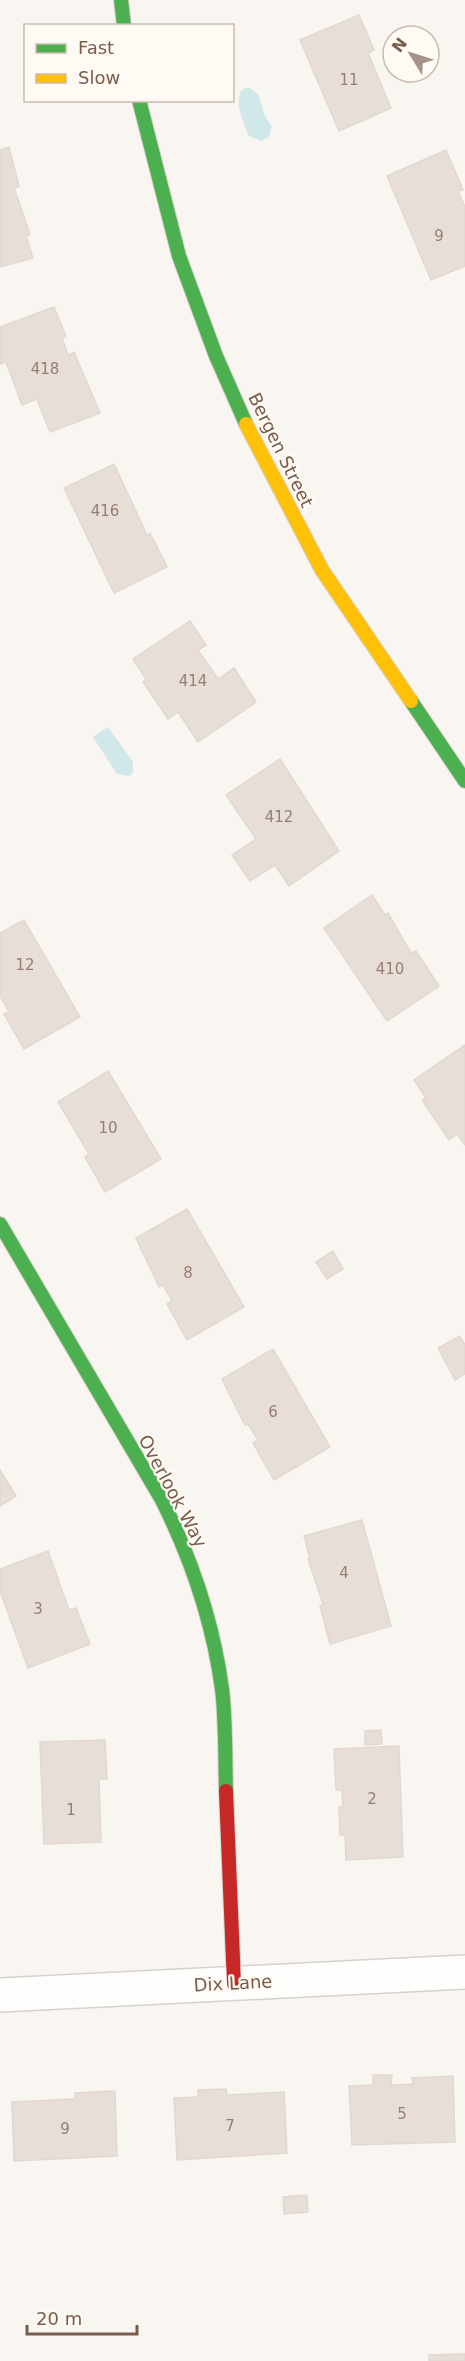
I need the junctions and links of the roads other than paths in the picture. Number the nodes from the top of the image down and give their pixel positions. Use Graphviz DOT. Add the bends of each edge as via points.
graph roads {
  1 [pos="121,0"];
  2 [pos="124,24"];
  3 [pos="140,102"];
  4 [pos="465,781"];
  5 [pos="0,1224"];
  6 [pos="465,1972"];
  7 [pos="234,1984"];
  8 [pos="0,1995"];
  1 -- 2 [label="street"];
  3 -- 4 [label="street, Bergen Street" via="179,256 216,356 259,453 322,570"];
  5 -- 7 [label="street, Overlook Way" via="162,1500 185,1546 209,1619 222,1690"];
  6 -- 7 [label="street, Dix Lane"];
  7 -- 8 [label="street, Dix Lane"];
}
